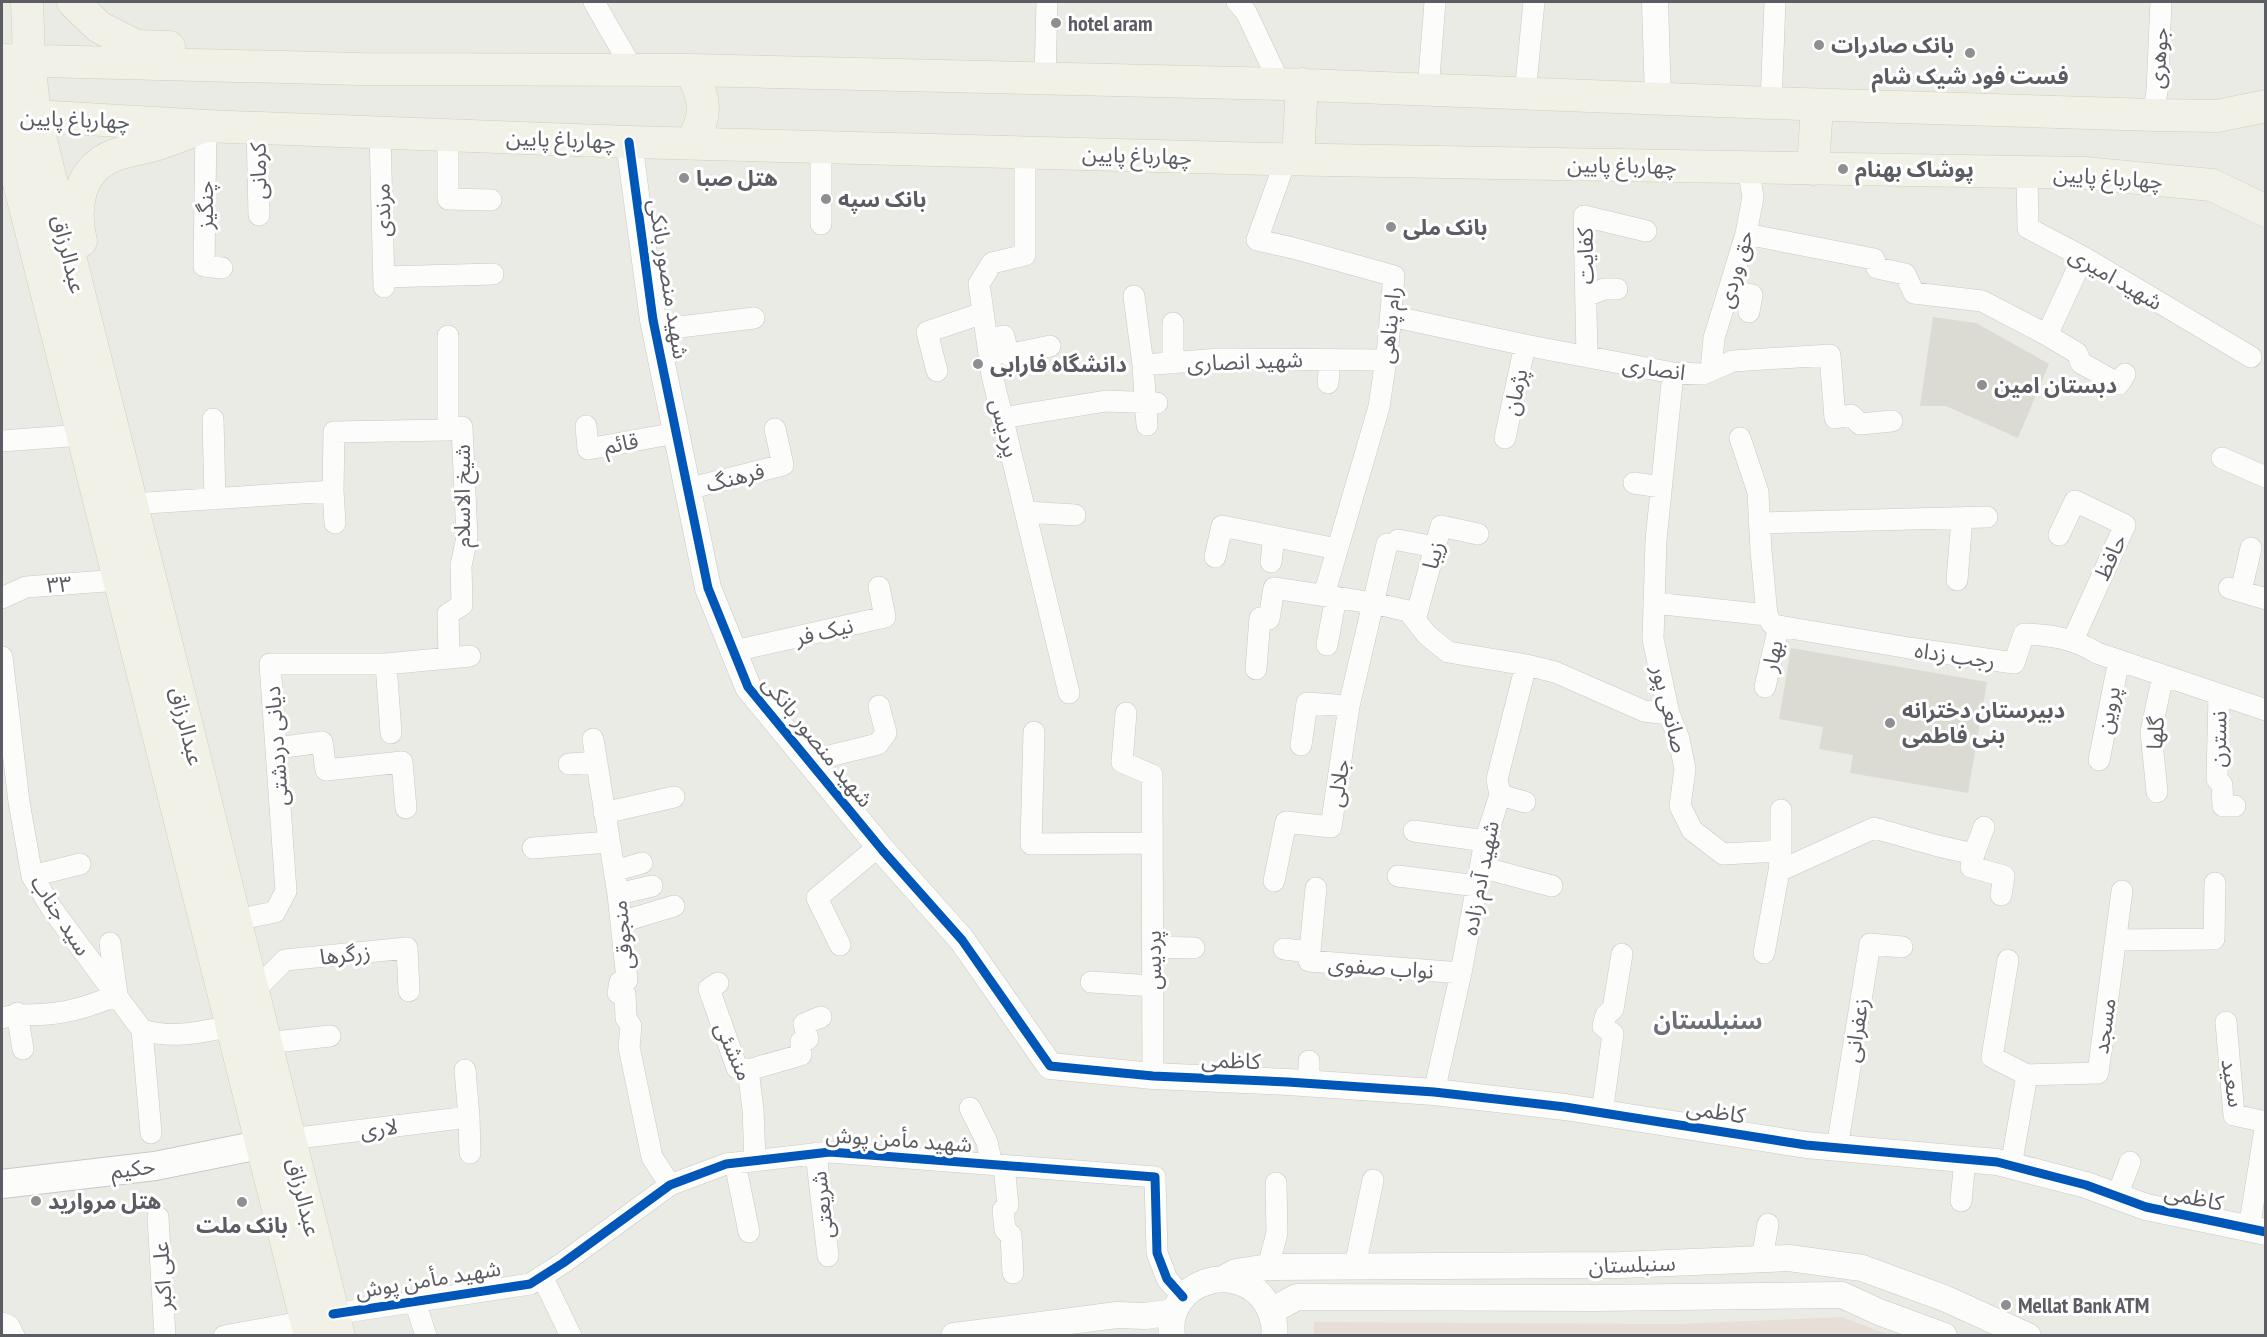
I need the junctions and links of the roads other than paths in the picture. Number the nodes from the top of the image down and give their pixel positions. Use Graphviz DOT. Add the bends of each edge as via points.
graph roads {
  1 [pos="27,2"];
  2 [pos="73,2"];
  3 [pos="594,2"];
  4 [pos="1047,2"];
  5 [pos="1237,2"];
  6 [pos="1435,2"];
  7 [pos="1534,2"];
  8 [pos="1655,2"];
  9 [pos="1775,2"];
  10 [pos="2161,2"];
  11 [pos="15,60"];
  12 [pos="360,69"];
  13 [pos="633,69"];
  14 [pos="690,70"];
  15 [pos="1045,78"];
  16 [pos="2,81"];
  17 [pos="1291,84"];
  18 [pos="1428,90"];
  19 [pos="1525,94"];
  20 [pos="1658,99"];
  21 [pos="1772,103"];
  22 [pos="1817,105"];
  23 [pos="2265,106"];
  24 [pos="2152,115"];
  25 [pos="35,116"];
  26 [pos="3,117"];
  27 [pos="206,126"];
  28 [pos="257,127"];
  29 [pos="380,133"];
  30 [pos="448,136"];
  31 [pos="628,142"];
  32 [pos="691,143"];
  33 [pos="821,146"];
  34 [pos="1025,152"];
  35 [pos="1292,159"];
  36 [pos="1748,168"];
  37 [pos="1813,169"];
  38 [pos="2027,172"];
  39 [pos="11,178"];
  40 [pos="490,200"];
  41 [pos="2265,211"];
  42 [pos="258,215"];
  43 [pos="821,224"];
  44 [pos="1646,231"];
  45 [pos="1746,234"];
  46 [pos="2083,257"];
  47 [pos="222,268"];
  48 [pos="494,274"];
  49 [pos="1617,289"];
  50 [pos="1729,290"];
  51 [pos="1134,296"];
  52 [pos="1586,296"];
  53 [pos="1749,312"];
  54 [pos="983,313"];
  55 [pos="1391,316"];
  56 [pos="754,318"];
  57 [pos="1173,322"];
  58 [pos="655,330"];
  59 [pos="2047,335"];
  60 [pos="448,336"];
  61 [pos="987,339"];
  62 [pos="1525,345"];
  63 [pos="1050,346"];
  64 [pos="1587,357"];
  65 [pos="2251,357"];
  66 [pos="1330,359"];
  67 [pos="1386,360"];
  68 [pos="1173,363"];
  69 [pos="1143,366"];
  70 [pos="1711,370"];
  71 [pos="936,371"];
  72 [pos="1674,373"];
  73 [pos="2125,374"];
  74 [pos="1328,383"];
  75 [pos="1151,403"];
  76 [pos="1002,418"];
  77 [pos="213,419"];
  78 [pos="1892,421"];
  79 [pos="1147,424"];
  80 [pos="586,426"];
  81 [pos="775,429"];
  82 [pos="448,430"];
  83 [pos="676,433"];
  84 [pos="82,435"];
  85 [pos="1505,438"];
  86 [pos="1740,438"];
  87 [pos="2,441"];
  88 [pos="2222,458"];
  89 [pos="122,466"];
  90 [pos="2265,477"];
  91 [pos="1634,483"];
  92 [pos="1661,487"];
  93 [pos="687,489"];
  94 [pos="333,491"];
  95 [pos="215,498"];
  96 [pos="131,504"];
  97 [pos="1026,512"];
  98 [pos="1075,515"];
  99 [pos="1987,517"];
  100 [pos="1962,518"];
  101 [pos="334,523"];
  102 [pos="1759,523"];
  103 [pos="1478,534"];
  104 [pos="2059,535"];
  105 [pos="1274,536"];
  106 [pos="1435,547"];
  107 [pos="2251,548"];
  108 [pos="1338,549"];
  109 [pos="1215,557"];
  110 [pos="1270,562"];
  111 [pos="119,580"];
  112 [pos="1957,580"];
  113 [pos="879,587"];
  114 [pos="1330,596"];
  115 [pos="2,598"];
  116 [pos="2265,599"];
  117 [pos="1373,603"];
  118 [pos="1654,603"];
  119 [pos="1415,620"];
  120 [pos="1773,620"];
  121 [pos="2073,640"];
  122 [pos="1327,645"];
  123 [pos="734,651"];
  124 [pos="470,656"];
  125 [pos="2,657"];
  126 [pos="448,658"];
  127 [pos="2119,660"];
  128 [pos="386,664"];
  129 [pos="1526,665"];
  130 [pos="1256,669"];
  131 [pos="2163,675"];
  132 [pos="1765,687"];
  133 [pos="1069,693"];
  134 [pos="2219,695"];
  135 [pos="879,706"];
  136 [pos="1349,706"];
  137 [pos="2265,710"];
  138 [pos="1126,713"];
  139 [pos="1669,714"];
  140 [pos="1034,732"];
  141 [pos="391,733"];
  142 [pos="593,739"];
  143 [pos="1301,745"];
  144 [pos="276,748"];
  145 [pos="2099,760"];
  146 [pos="809,761"];
  147 [pos="597,762"];
  148 [pos="569,764"];
  149 [pos="9,789"];
  150 [pos="2157,792"];
  151 [pos="1500,795"];
  152 [pos="674,796"];
  153 [pos="1525,802"];
  154 [pos="2235,806"];
  155 [pos="406,808"];
  156 [pos="1781,810"];
  157 [pos="604,813"];
  158 [pos="1984,827"];
  159 [pos="1414,831"];
  160 [pos="1485,841"];
  161 [pos="609,842"];
  162 [pos="1152,843"];
  163 [pos="879,846"];
  164 [pos="533,848"];
  165 [pos="1974,854"];
  166 [pos="1780,861"];
  167 [pos="642,863"];
  168 [pos="80,864"];
  169 [pos="614,871"];
  170 [pos="32,876"];
  171 [pos="1398,876"];
  172 [pos="1479,876"];
  173 [pos="1274,881"];
  174 [pos="2215,883"];
  175 [pos="652,886"];
  176 [pos="1552,886"];
  177 [pos="1316,888"];
  178 [pos="2122,891"];
  179 [pos="618,894"];
  180 [pos="2001,895"];
  181 [pos="674,906"];
  182 [pos="236,920"];
  183 [pos="621,922"];
  184 [pos="2116,940"];
  185 [pos="110,943"];
  186 [pos="840,945"];
  187 [pos="1153,947"];
  188 [pos="1902,947"];
  189 [pos="1194,948"];
  190 [pos="1284,949"];
  191 [pos="1310,952"];
  192 [pos="1764,953"];
  193 [pos="1622,954"];
  194 [pos="2008,960"];
  195 [pos="1461,973"];
  196 [pos="717,982"];
  197 [pos="1091,982"];
  198 [pos="1153,986"];
  199 [pos="408,991"];
  200 [pos="253,992"];
  201 [pos="117,995"];
  202 [pos="9,1015"];
  203 [pos="820,1017"];
  204 [pos="2226,1022"];
  205 [pos="232,1026"];
  206 [pos="142,1030"];
  207 [pos="330,1036"];
  208 [pos="266,1043"];
  209 [pos="23,1049"];
  210 [pos="465,1070"];
  211 [pos="748,1070"];
  212 [pos="2028,1075"];
  213 [pos="1153,1076"];
  214 [pos="1434,1092"];
  215 [pos="970,1108"];
  216 [pos="1602,1113"];
  217 [pos="469,1117"];
  218 [pos="2265,1122"];
  219 [pos="151,1133"];
  220 [pos="277,1142"];
  221 [pos="1837,1148"];
  222 [pos="470,1153"];
  223 [pos="816,1154"];
  224 [pos="1965,1159"];
  225 [pos="745,1162"];
  226 [pos="2130,1162"];
  227 [pos="998,1166"];
  228 [pos="2011,1166"];
  229 [pos="1373,1180"];
  230 [pos="1276,1183"];
  231 [pos="2,1184"];
  232 [pos="670,1185"];
  233 [pos="2117,1196"];
  234 [pos="1961,1201"];
  235 [pos="158,1217"];
  236 [pos="1768,1224"];
  237 [pos="2257,1230"];
  238 [pos="749,1232"];
  239 [pos="828,1256"];
  240 [pos="1762,1259"];
  241 [pos="1355,1266"];
  242 [pos="1268,1267"];
  243 [pos="1013,1273"];
  244 [pos="542,1276"];
  245 [pos="1223,1279"];
  246 [pos="415,1301"];
  247 [pos="1176,1315"];
  248 [pos="2,1323"];
  249 [pos="1272,1323"];
  250 [pos="322,1326"];
  251 [pos="14,1335"];
  252 [pos="165,1335"];
  253 [pos="224,1335"];
  254 [pos="426,1335"];
  255 [pos="571,1335"];
  256 [pos="954,1335"];
  257 [pos="1944,1335"];
  258 [pos="2028,1335"];
  1 -- 11 [label="main road, عبدالرزاق"];
  2 -- 12 [label="main road" via="99,27 136,46 306,52"];
  3 -- 13 [label="street"];
  4 -- 15 [label="street"];
  5 -- 17 [label="street"];
  6 -- 18 [label="street"];
  7 -- 19 [label="street"];
  8 -- 20 [label="street"];
  9 -- 21 [label="street"];
  10 -- 24 [label="street, جوهری" via="2157,91"];
  11 -- 12 [label="main road"];
  11 -- 25 [label="main road, عبدالرزاق"];
  12 -- 13 [label="main road"];
  13 -- 14 [label="main road"];
  14 -- 15 [label="main road"];
  14 -- 32 [label="main road" via="701,90 702,110 701,127"];
  15 -- 17 [label="main road"];
  16 -- 26 [label="main road, عبدالرزاق"];
  17 -- 18 [label="main road"];
  17 -- 35 [label="main road"];
  18 -- 19 [label="main road"];
  19 -- 20 [label="main road"];
  20 -- 21 [label="main road"];
  21 -- 22 [label="main road"];
  22 -- 24 [label="main road"];
  22 -- 37 [label="main road"];
  23 -- 24 [label="main road" via="2217,116"];
  25 -- 26 [label="main road, چهارباغ پایین"];
  25 -- 27 [label="main road, چهارباغ پایین"];
  25 -- 89 [label="main road, عبدالرزاق"];
  26 -- 39 [label="main road, عبدالرزاق"];
  27 -- 28 [label="main road, چهارباغ پایین"];
  27 -- 47 [label="street, چنگیز" via="204,266"];
  27 -- 89 [label="main road" via="153,146 114,155 93,166 78,195 78,229 114,388"];
  28 -- 29 [label="main road, چهارباغ پایین"];
  28 -- 42 [label="street, کرمانی"];
  29 -- 30 [label="main road, چهارباغ پایین"];
  29 -- 48 [label="street, مرندی" via="384,282"];
  30 -- 31 [label="main road, چهارباغ پایین"];
  30 -- 40 [label="street" via="448,199"];
  31 -- 32 [label="main road, چهارباغ پایین"];
  31 -- 58 [label="street, شهید منصور بانکی"];
  32 -- 33 [label="main road, چهارباغ پایین"];
  33 -- 34 [label="main road, چهارباغ پایین"];
  33 -- 43 [label="street"];
  34 -- 35 [label="main road, چهارباغ پایین"];
  34 -- 54 [label="street, پردیس" via="1025,255 992,263 979,284"];
  35 -- 36 [label="main road, چهارباغ پایین"];
  35 -- 55 [label="street, رام پناهی" via="1257,240 1394,276"];
  36 -- 37 [label="main road, چهارباغ پایین"];
  36 -- 45 [label="street, حق وردی" via="1754,197"];
  37 -- 38 [label="main road, چهارباغ پایین"];
  38 -- 41 [label="main road, چهارباغ پایین" via="2085,173 2212,185"];
  38 -- 46 [label="street, شهید امیری" via="2028,228"];
  39 -- 84 [label="main road, عبدالرزاق"];
  44 -- 52 [label="street, کفایت" via="1584,216"];
  45 -- 50 [label="street, حق وردی"];
  45 -- 59 [label="street" via="1874,259 1877,268 1905,274 1914,294 1982,301"];
  46 -- 59 [label="street"];
  46 -- 65 [label="street, شهید امیری"];
  49 -- 52 [label="street, کفایت"];
  50 -- 53 [label="street" via="1752,295"];
  50 -- 70 [label="street, حق وردی" via="1714,338"];
  51 -- 69 [label="street"];
  52 -- 64 [label="street, کفایت"];
  54 -- 61 [label="street, پردیس"];
  54 -- 71 [label="street" via="927,333"];
  55 -- 62 [label="street, انصاری"];
  55 -- 67 [label="street, رام پناهی"];
  56 -- 58 [label="street"];
  57 -- 68 [label="street"];
  58 -- 83 [label="street, شهید منصور بانکی"];
  59 -- 73 [label="street" via="2077,354 2081,363 2119,384"];
  60 -- 82 [label="street"];
  61 -- 63 [label="street" via="1004,336 1008,355"];
  61 -- 76 [label="street, پردیس"];
  62 -- 64 [label="street, انصاری"];
  62 -- 85 [label="street, پژمان"];
  64 -- 72 [label="street, انصاری"];
  66 -- 67 [label="street, شهید انصاری"];
  66 -- 68 [label="street, شهید انصاری"];
  66 -- 74 [label="street"];
  67 -- 108 [label="street, رام پناهی" via="1379,407"];
  68 -- 69 [label="street, شهید انصاری"];
  69 -- 75 [label="street"];
  70 -- 72 [label="street, انصاری" via="1703,374"];
  70 -- 78 [label="street, انصاری" via="1733,361 1830,355 1834,418 1851,416 1860,424"];
  72 -- 92 [label="street, صانعی پور"];
  75 -- 76 [label="street" via="1106,401"];
  75 -- 79 [label="street"];
  76 -- 97 [label="street, پردیس"];
  77 -- 95 [label="street"];
  80 -- 83 [label="street, قائم" via="588,449"];
  81 -- 93 [label="street, فرهنگ" via="783,465"];
  82 -- 94 [label="street, شیخ الاسلام" via="334,432"];
  82 -- 126 [label="street, شیخ الاسلام" via="462,427 467,537 461,566 462,606 448,614"];
  83 -- 93 [label="street, شهید منصور بانکی"];
  84 -- 87 [label="street"];
  84 -- 111 [label="main road, عبدالرزاق"];
  86 -- 102 [label="street, بهار" via="1758,492"];
  88 -- 90 [label="street"];
  89 -- 96 [label="main road, عبدالرزاق"];
  91 -- 92 [label="street"];
  92 -- 118 [label="street, صانعی پور"];
  93 -- 123 [label="street, شهید منصور بانکی" via="708,588"];
  94 -- 95 [label="street"];
  94 -- 101 [label="street"];
  95 -- 96 [label="street"];
  96 -- 182 [label="main road, عبدالرزاق"];
  97 -- 98 [label="street"];
  97 -- 133 [label="street, پردیس"];
  99 -- 100 [label="street"];
  100 -- 102 [label="street"];
  100 -- 112 [label="street"];
  102 -- 120 [label="street, بهار"];
  103 -- 106 [label="street, زیبا" via="1441,526"];
  104 -- 121 [label="street, حافظ" via="2075,501 2125,525"];
  105 -- 108 [label="street"];
  105 -- 109 [label="street" via="1222,526"];
  105 -- 110 [label="street"];
  106 -- 117 [label="street, جلالی" via="1393,542"];
  106 -- 119 [label="street, زیبا"];
  107 -- 116 [label="street" via="2234,590"];
  108 -- 114 [label="street, رام پناهی"];
  111 -- 115 [label="street, ۳۳" via="26,587"];
  111 -- 205 [label="main road, عبدالرزاق"];
  113 -- 123 [label="street, نیک فر" via="885,617"];
  114 -- 117 [label="street"];
  114 -- 122 [label="street, رام پناهی"];
  114 -- 130 [label="street" via="1274,588 1269,619 1260,618"];
  117 -- 119 [label="street" via="1408,611"];
  117 -- 136 [label="street, جلالی"];
  118 -- 120 [label="street, رجب زداه"];
  118 -- 139 [label="street, صانعی پور" via="1653,639"];
  119 -- 129 [label="street" via="1448,652"];
  120 -- 121 [label="street, رجب زداه" via="1909,648 2014,663 2024,634"];
  120 -- 132 [label="street, بهار"];
  121 -- 127 [label="street, رجب زداه"];
  123 -- 146 [label="street, شهید منصور بانکی" via="748,687"];
  124 -- 126 [label="street, دیانی دردشتی"];
  125 -- 149 [label="street, سید جناب"];
  126 -- 128 [label="street, دیانی دردشتی"];
  127 -- 131 [label="street, رجب زداه"];
  127 -- 145 [label="street, پروین"];
  128 -- 141 [label="street"];
  128 -- 144 [label="street, دیانی دردشتی" via="270,664"];
  129 -- 139 [label="street" via="1555,672 1644,711"];
  129 -- 151 [label="street, شهید آدم زاده" via="1497,779"];
  131 -- 134 [label="street, رجب زداه"];
  131 -- 150 [label="street, گلها" via="2151,732"];
  134 -- 137 [label="street, رجب زداه"];
  134 -- 154 [label="street, نسترن" via="2217,779 2222,785 2223,806"];
  135 -- 146 [label="street" via="886,733 878,744"];
  136 -- 143 [label="street, جلالی" via="1307,703"];
  136 -- 173 [label="street, جلالی" via="1331,827 1287,822"];
  138 -- 162 [label="street, پردیس" via="1122,762 1152,775"];
  139 -- 166 [label="street, صانعی پور" via="1685,769 1680,806 1692,830 1723,854"];
  140 -- 162 [label="street" via="1031,844"];
  142 -- 147 [label="street, منجوقی"];
  144 -- 155 [label="street" via="322,742 326,770 402,762"];
  144 -- 182 [label="street, دیانی دردشتی" via="273,794 286,891 275,912"];
  146 -- 163 [label="street, شهید منصور بانکی"];
  147 -- 148 [label="street"];
  147 -- 157 [label="street, منجوقی"];
  149 -- 170 [label="street, سید جناب"];
  151 -- 153 [label="street"];
  151 -- 160 [label="street, شهید آدم زاده"];
  152 -- 157 [label="street"];
  156 -- 166 [label="street"];
  157 -- 161 [label="street, منجوقی"];
  158 -- 165 [label="street"];
  159 -- 160 [label="street"];
  160 -- 172 [label="street, شهید آدم زاده"];
  161 -- 164 [label="street"];
  161 -- 169 [label="street, منجوقی"];
  162 -- 187 [label="street, پردیس"];
  163 -- 186 [label="street" via="817,898"];
  163 -- 213 [label="street, شهید منصور بانکی" via="962,940 1050,1066"];
  165 -- 166 [label="street, صانعی پور" via="1874,828"];
  165 -- 180 [label="street" via="1971,867 2004,876"];
  166 -- 192 [label="street"];
  167 -- 169 [label="street"];
  168 -- 170 [label="street"];
  169 -- 179 [label="street, منجوقی"];
  170 -- 201 [label="street, سید جناب"];
  171 -- 172 [label="street"];
  172 -- 176 [label="street"];
  172 -- 195 [label="street, شهید آدم زاده"];
  174 -- 184 [label="street" via="2214,939"];
  175 -- 179 [label="street"];
  177 -- 191 [label="street, نواب صفوی"];
  178 -- 184 [label="street, مسجد"];
  179 -- 183 [label="street, منجوقی"];
  181 -- 183 [label="street"];
  182 -- 200 [label="main road, عبدالرزاق"];
  183 -- 232 [label="street, منجوقی" via="627,980 620,982 618,993 625,994 626,1018 631,1026 629,1047 652,1157"];
  184 -- 212 [label="street, مسجد" via="2098,1072"];
  185 -- 201 [label="street"];
  187 -- 189 [label="street"];
  187 -- 198 [label="street, پردیس"];
  188 -- 221 [label="street, زعفرانی" via="1870,944"];
  190 -- 191 [label="street, نواب صفوی"];
  191 -- 195 [label="street, نواب صفوی" via="1309,961"];
  193 -- 216 [label="street" via="1613,1009 1603,1026 1613,1034"];
  194 -- 212 [label="street" via="1992,1057"];
  195 -- 214 [label="street, شهید آدم زاده"];
  196 -- 211 [label="street, منشئی" via="710,989 737,1068"];
  197 -- 198 [label="street"];
  198 -- 213 [label="street, پردیس"];
  199 -- 200 [label="street, زرگرها" via="407,948 285,960"];
  200 -- 208 [label="main road, عبدالرزاق"];
  201 -- 202 [label="street" via="82,1008"];
  201 -- 206 [label="street, سید جناب"];
  202 -- 209 [label="street"];
  203 -- 211 [label="street" via="804,1024 808,1039 801,1042 801,1055"];
  204 -- 218 [label="street, سعید" via="2234,1115"];
  205 -- 206 [label="street" via="185,1035"];
  205 -- 220 [label="main road, عبدالرزاق"];
  206 -- 219 [label="street"];
  207 -- 208 [label="street"];
  208 -- 220 [label="main road, عبدالرزاق"];
  210 -- 217 [label="street"];
  211 -- 225 [label="street, منشئی" via="753,1109"];
  212 -- 228 [label="street"];
  213 -- 214 [label="street, کاظمی" via="1309,1072"];
  214 -- 216 [label="street, کاظمی"];
  215 -- 227 [label="street"];
  216 -- 221 [label="street, کاظمی"];
  217 -- 220 [label="street, لاری"];
  217 -- 222 [label="street"];
  218 -- 237 [label="street, سعید"];
  220 -- 231 [label="main road, حکیم" via="155,1166"];
  220 -- 250 [label="main road, عبدالرزاق"];
  221 -- 224 [label="street, کاظمی"];
  223 -- 225 [label="street, شهید مأمن پوش"];
  223 -- 227 [label="street, شهید مأمن پوش"];
  223 -- 239 [label="street, شریعتی"];
  224 -- 228 [label="street, کاظمی"];
  224 -- 234 [label="street"];
  225 -- 232 [label="street, شهید مأمن پوش" via="726,1164"];
  225 -- 238 [label="street, منشئی"];
  226 -- 233 [label="street"];
  227 -- 243 [label="street" via="1008,1206 1003,1210 1005,1230 1011,1235"];
  227 -- 247 [label="street, شهید مأمن پوش" via="1155,1177 1157,1252"];
  228 -- 233 [label="street, کاظمی"];
  229 -- 241 [label="street"];
  230 -- 242 [label="street" via="1277,1233"];
  232 -- 244 [label="street, شهید مأمن پوش"];
  233 -- 237 [label="street, کاظمی" via="2146,1207"];
  235 -- 252 [label="street, علی اکبر"];
  236 -- 240 [label="street"];
  240 -- 241 [label="street, سنبلستان" via="1621,1265"];
  240 -- 258 [label="street, سنبلستان" via="1789,1258 1862,1269 1944,1298"];
  241 -- 242 [label="street, سنبلستان"];
  242 -- 245 [label="street, سنبلستان" via="1236,1272"];
  244 -- 246 [label="street, شهید مأمن پوش" via="530,1284"];
  244 -- 255 [label="street"];
  245 -- 247 [label="street, سنبلستان" via="1202,1283"];
  245 -- 249 [label="street" via="1252,1287 1263,1298"];
  246 -- 250 [label="street, شهید مأمن پوش"];
  246 -- 254 [label="street"];
  247 -- 256 [label="street" via="1106,1317"];
  248 -- 251 [label="street"];
  249 -- 257 [label="street, سنبلستان" via="1297,1297 1842,1295"];
  250 -- 253 [label="street, شهید مأمن پوش"];
}
